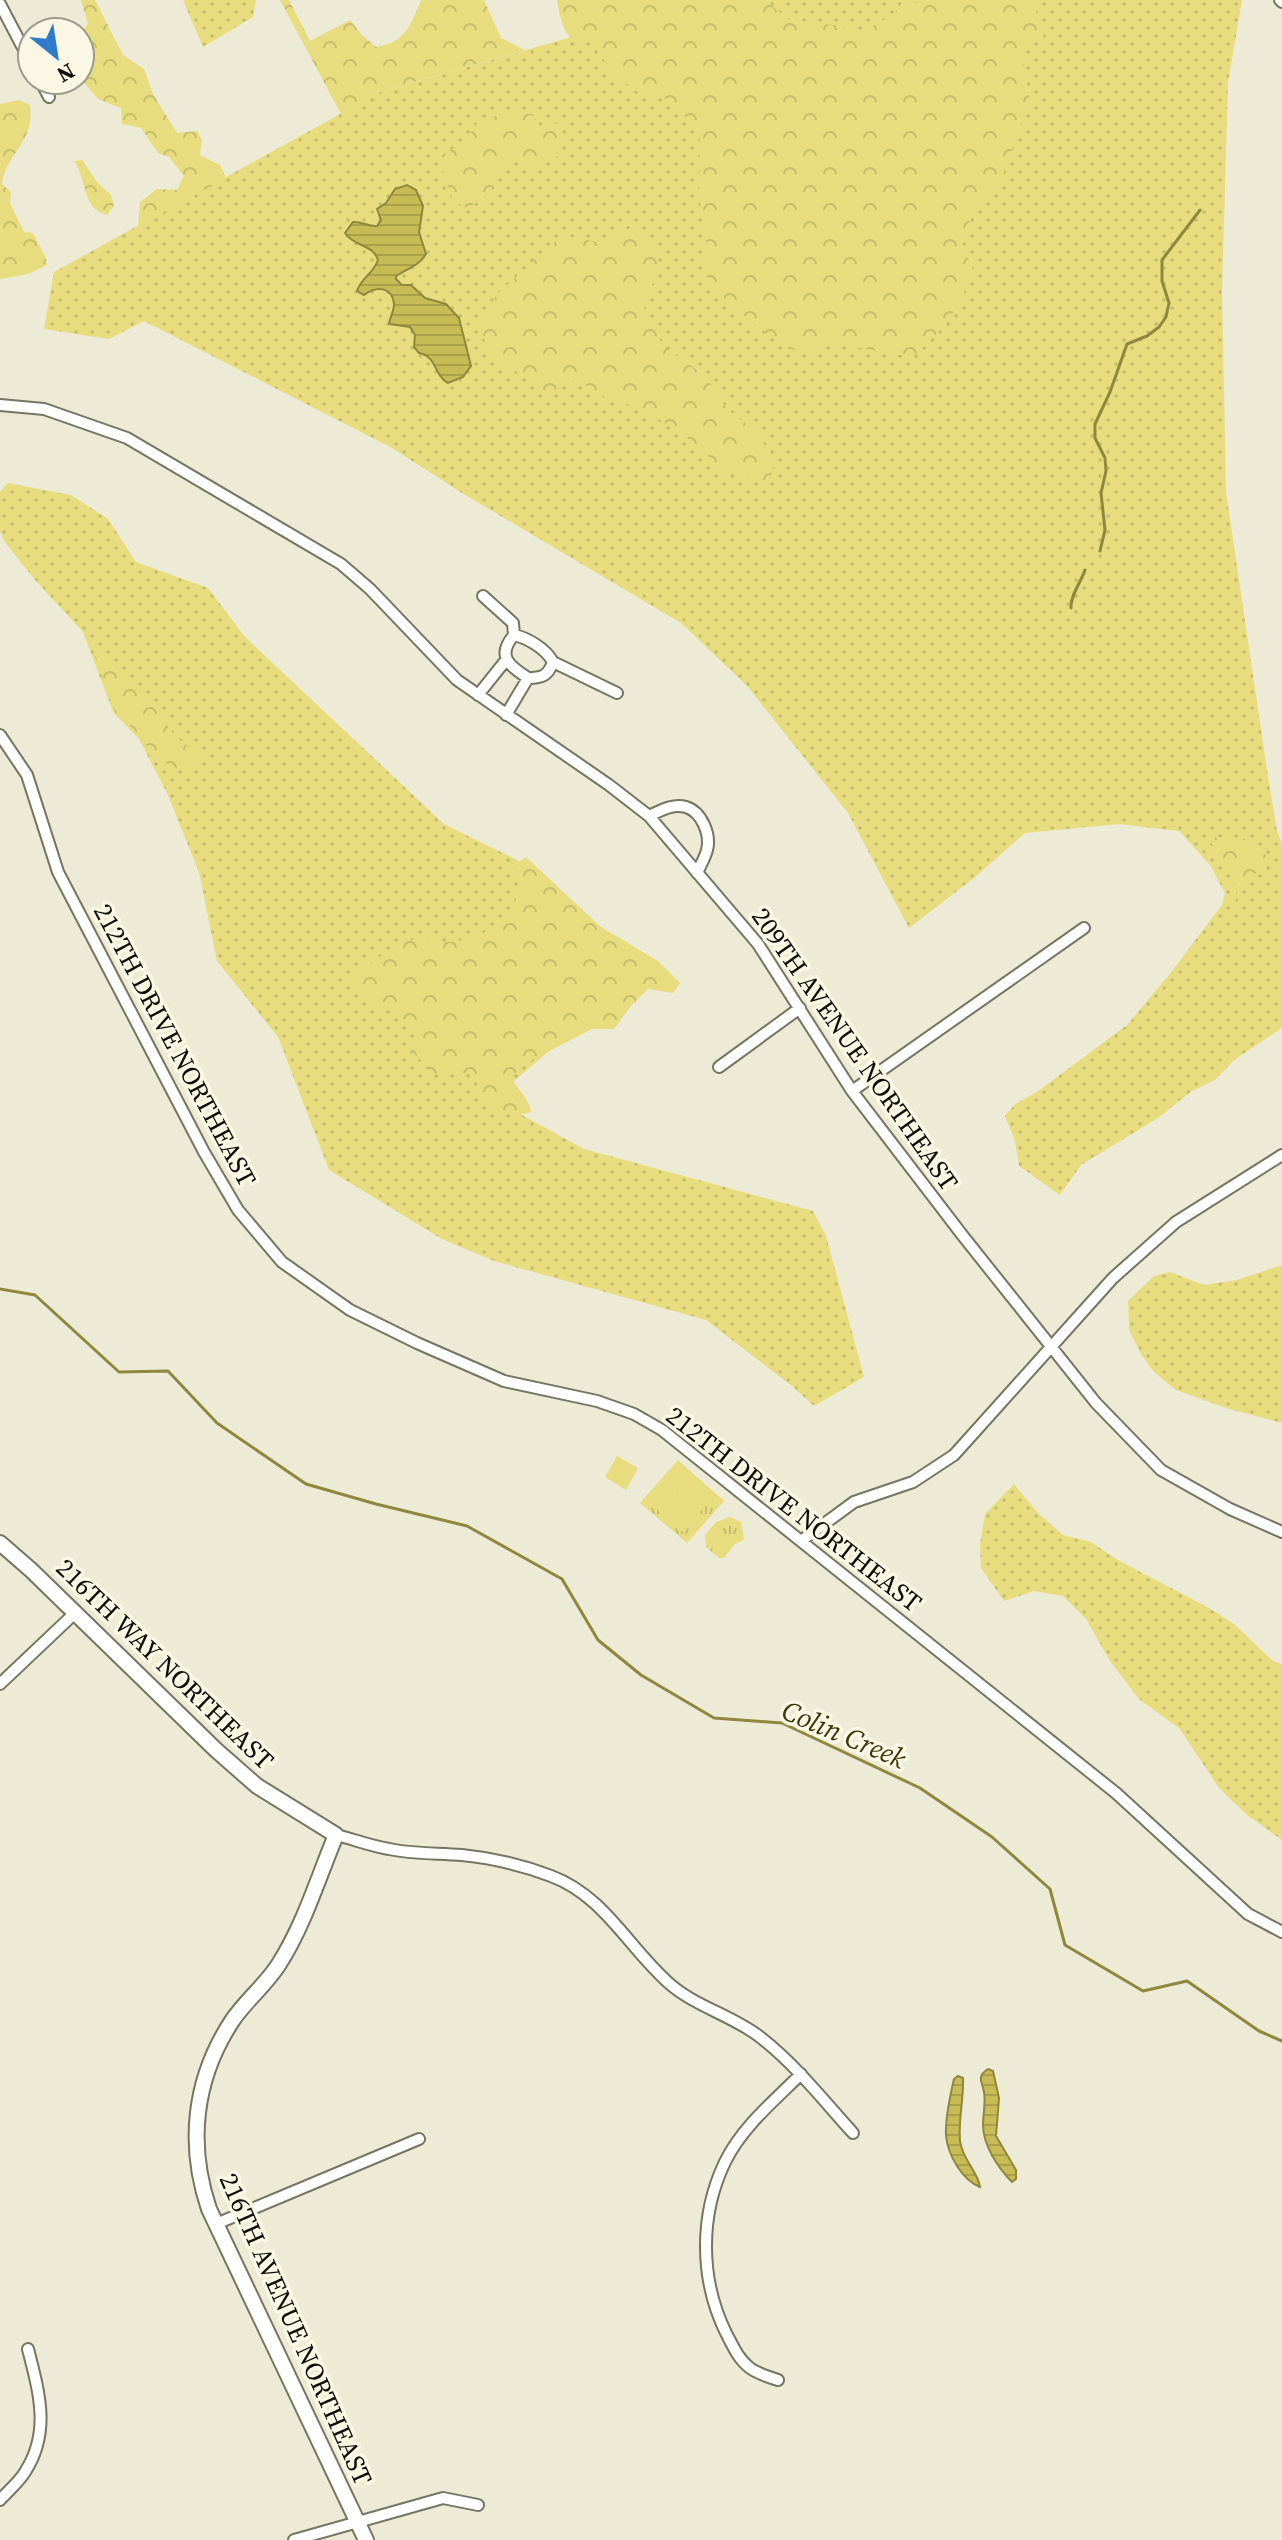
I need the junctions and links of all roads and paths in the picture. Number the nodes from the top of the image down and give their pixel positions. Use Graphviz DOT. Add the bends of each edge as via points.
graph roads {
  1 [pos="0,4"];
  2 [pos="16,34"];
  3 [pos="0,405"];
  4 [pos="483,596"];
  5 [pos="514,635"];
  6 [pos="506,660"];
  7 [pos="553,662"];
  8 [pos="528,678"];
  9 [pos="617,693"];
  10 [pos="478,695"];
  11 [pos="506,715"];
  12 [pos="0,735"];
  13 [pos="649,816"];
  14 [pos="697,873"];
  15 [pos="1084,928"];
  16 [pos="800,1008"];
  17 [pos="719,1067"];
  18 [pos="852,1091"];
  19 [pos="1282,1155"];
  20 [pos="1051,1346"];
  21 [pos="1282,1532"];
  22 [pos="801,1541"];
  23 [pos="0,1543"];
  24 [pos="76,1612"];
  25 [pos="0,1684"];
  26 [pos="336,1835"];
  27 [pos="1282,1932"];
  28 [pos="801,2074"];
  29 [pos="853,2133"];
  30 [pos="419,2139"];
  31 [pos="216,2224"];
  32 [pos="28,2349"];
  33 [pos="778,2380"];
  34 [pos="0,2500"];
  35 [pos="478,2505"];
  36 [pos="358,2522"];
  37 [pos="294,2540"];
  38 [pos="366,2540"];
  1 -- 2 [label="street"];
  3 -- 10 [label="street, 209TH AVENUE NORTHEAST" via="44,409 127,438 341,564"];
  4 -- 5 [label="street" via="513,623"];
  5 -- 6 [label="street" via="506,644"];
  5 -- 7 [label="street" via="524,637"];
  6 -- 8 [label="street"];
  6 -- 10 [label="street"];
  7 -- 8 [label="street" via="541,678"];
  7 -- 9 [label="street"];
  8 -- 11 [label="street"];
  10 -- 11 [label="street, 209TH AVENUE NORTHEAST"];
  11 -- 13 [label="street, 209TH AVENUE NORTHEAST"];
  12 -- 22 [label="street, 212TH DRIVE NORTHEAST" via="27,775 58,872 204,1152 238,1210 282,1262 350,1310 504,1381 634,1414 662,1430"];
  13 -- 14 [label="street, 209TH AVENUE NORTHEAST"];
  13 -- 14 [label="street" via="685,807 699,816 708,849"];
  14 -- 16 [label="street, 209TH AVENUE NORTHEAST" via="758,944"];
  15 -- 18 [label="street"];
  16 -- 17 [label="street"];
  16 -- 18 [label="street, 209TH AVENUE NORTHEAST"];
  18 -- 20 [label="street, 209TH AVENUE NORTHEAST"];
  19 -- 20 [label="street" via="1176,1222 1113,1278"];
  20 -- 21 [label="street, 209TH AVENUE NORTHEAST" via="1096,1403 1161,1470"];
  20 -- 22 [label="street" via="954,1455 913,1482 854,1502"];
  22 -- 27 [label="street, 212TH DRIVE NORTHEAST" via="1116,1793 1248,1914"];
  23 -- 24 [label="street, 216TH WAY NORTHEAST"];
  24 -- 25 [label="street"];
  24 -- 26 [label="street, 216TH WAY NORTHEAST" via="257,1786"];
  26 -- 28 [label="street, 216TH WAY NORTHEAST" via="390,1849 515,1863 555,1877 606,1912 674,1988 759,2036"];
  26 -- 31 [label="street, 216TH AVENUE NORTHEAST" via="288,1949 233,2019 203,2078 195,2141 204,2194"];
  28 -- 29 [label="street, 216TH WAY NORTHEAST"];
  28 -- 33 [label="street" via="747,2128 725,2161 708,2211 706,2265 718,2316 737,2355 752,2370"];
  30 -- 31 [label="street"];
  31 -- 36 [label="street, 216TH AVENUE NORTHEAST"];
  32 -- 34 [label="street" via="43,2419 38,2448 25,2473"];
  35 -- 36 [label="street" via="443,2498"];
  36 -- 37 [label="street"];
  36 -- 38 [label="street, 216TH AVENUE NORTHEAST"];
}
